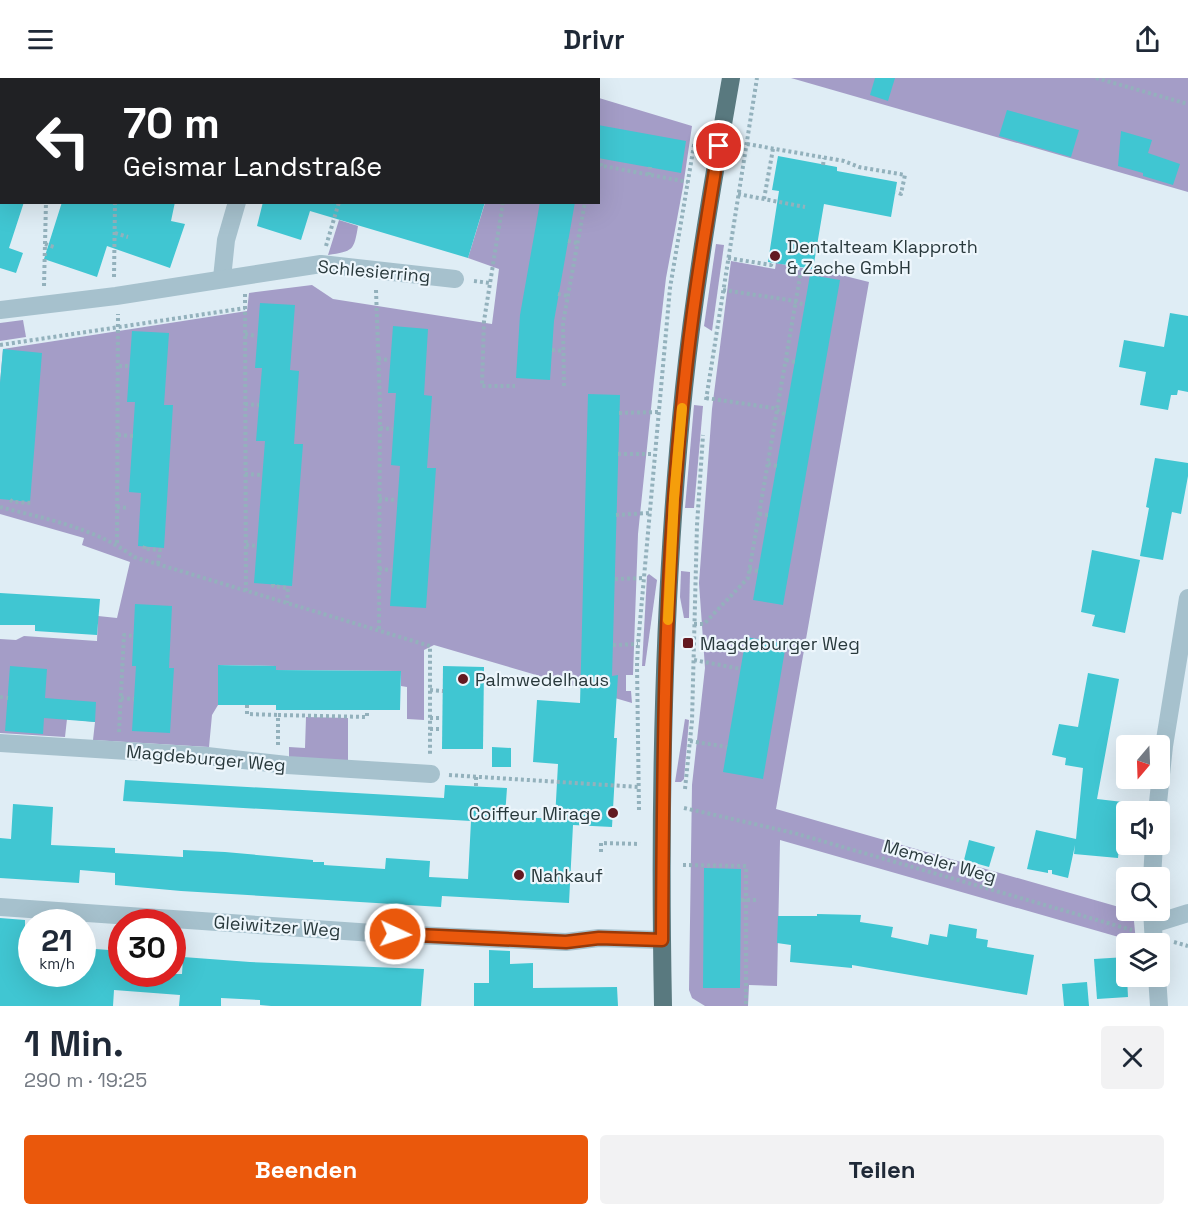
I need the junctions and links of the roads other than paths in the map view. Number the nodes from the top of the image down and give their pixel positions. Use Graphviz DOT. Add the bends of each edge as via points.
graph roads {
  1 [pos="731,78"];
  2 [pos="236,204"];
  3 [pos="222,278"];
  4 [pos="455,279"];
  5 [pos="0,310"];
  6 [pos="1188,598"];
  7 [pos="0,743"];
  8 [pos="430,774"];
  9 [pos="1158,801"];
  10 [pos="0,907"];
  11 [pos="1188,913"];
  12 [pos="1153,928"];
  13 [pos="662,940"];
  14 [pos="1158,987"];
  15 [pos="663,1006"];
  16 [pos="1159,1006"];
  1 -- 13 [label="main road" via="697,273 674,498 663,789"];
  2 -- 3 [label="street" via="226,240"];
  3 -- 4 [label="street, Schlesierring" via="321,264"];
  3 -- 5 [label="street, Schlesierring"];
  6 -- 9 [label="street"];
  7 -- 8 [label="street, Magdeburger Weg"];
  10 -- 13 [label="street, Gleiwitzer Weg" via="374,933 566,942 599,938"];
  11 -- 12 [label="street"];
  13 -- 15 [label="main road"];
  14 -- 16 [label="street"];
}
